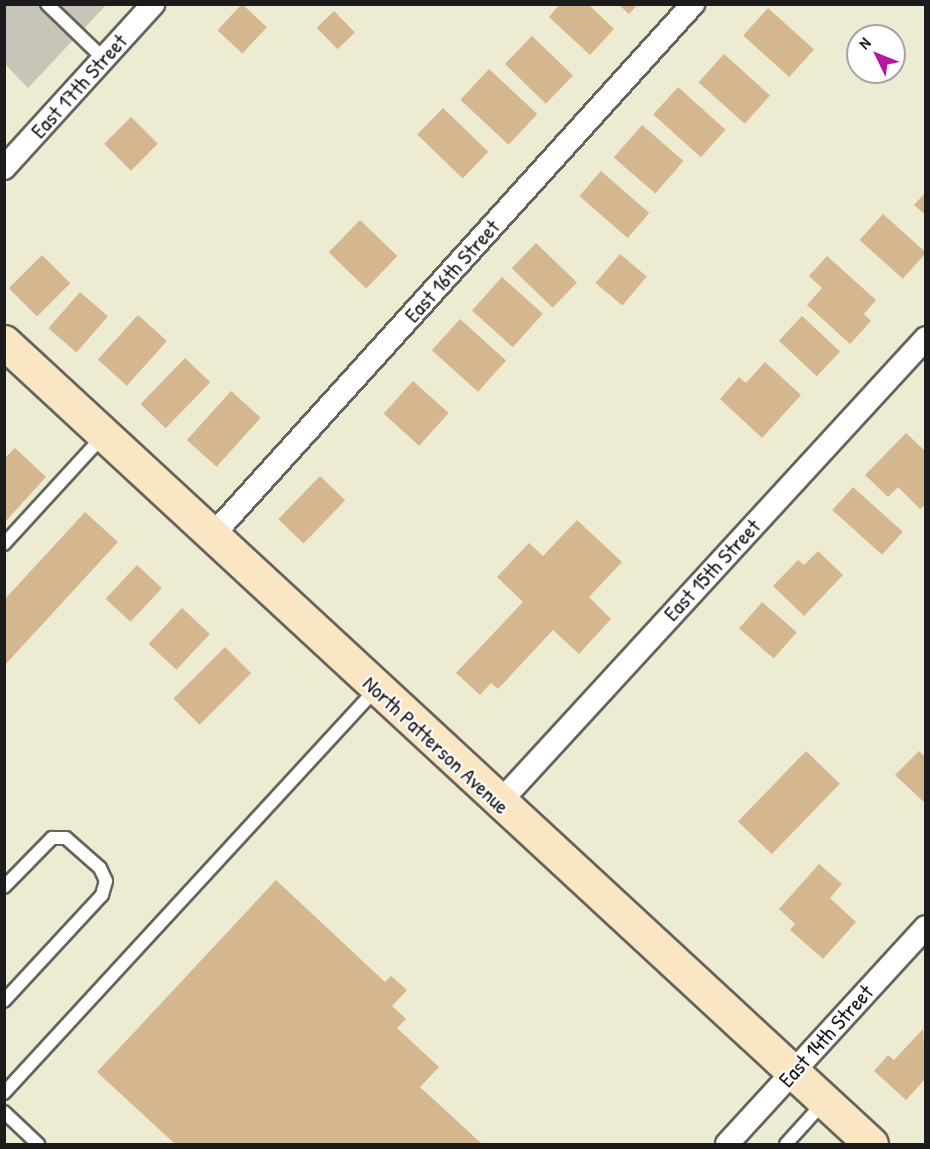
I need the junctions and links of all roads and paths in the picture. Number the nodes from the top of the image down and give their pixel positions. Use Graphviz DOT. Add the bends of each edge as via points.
graph roads {
  1 [pos="47,4"];
  2 [pos="153,4"];
  3 [pos="693,4"];
  4 [pos="104,59"];
  5 [pos="4,168"];
  6 [pos="926,338"];
  7 [pos="4,342"];
  8 [pos="104,435"];
  9 [pos="211,537"];
  10 [pos="4,544"];
  11 [pos="376,689"];
  12 [pos="499,803"];
  13 [pos="4,887"];
  14 [pos="926,927"];
  15 [pos="4,1001"];
  16 [pos="792,1072"];
  17 [pos="4,1093"];
  18 [pos="824,1102"];
  19 [pos="4,1112"];
  20 [pos="792,1142"];
  21 [pos="38,1144"];
  22 [pos="727,1144"];
  23 [pos="871,1144"];
  1 -- 4 [label="lane"];
  2 -- 4 [label="street, East 17th Street"];
  3 -- 9 [label="street, East 16th Street"];
  4 -- 5 [label="street, East 17th Street"];
  6 -- 12 [label="street, East 15th Street"];
  7 -- 8 [label="main road, North Patterson Avenue"];
  8 -- 9 [label="main road, North Patterson Avenue"];
  8 -- 10 [label="lane"];
  9 -- 11 [label="main road, North Patterson Avenue"];
  11 -- 12 [label="main road, North Patterson Avenue"];
  11 -- 17 [label="lane"];
  12 -- 16 [label="main road, North Patterson Avenue"];
  13 -- 15 [label="lane" via="52,838 66,838 100,867 106,880 102,896"];
  14 -- 16 [label="street, East 14th Street"];
  16 -- 18 [label="main road, North Patterson Avenue"];
  16 -- 22 [label="street, East 14th Street"];
  18 -- 20 [label="lane"];
  18 -- 23 [label="main road, North Patterson Avenue"];
  19 -- 21 [label="lane"];
}
